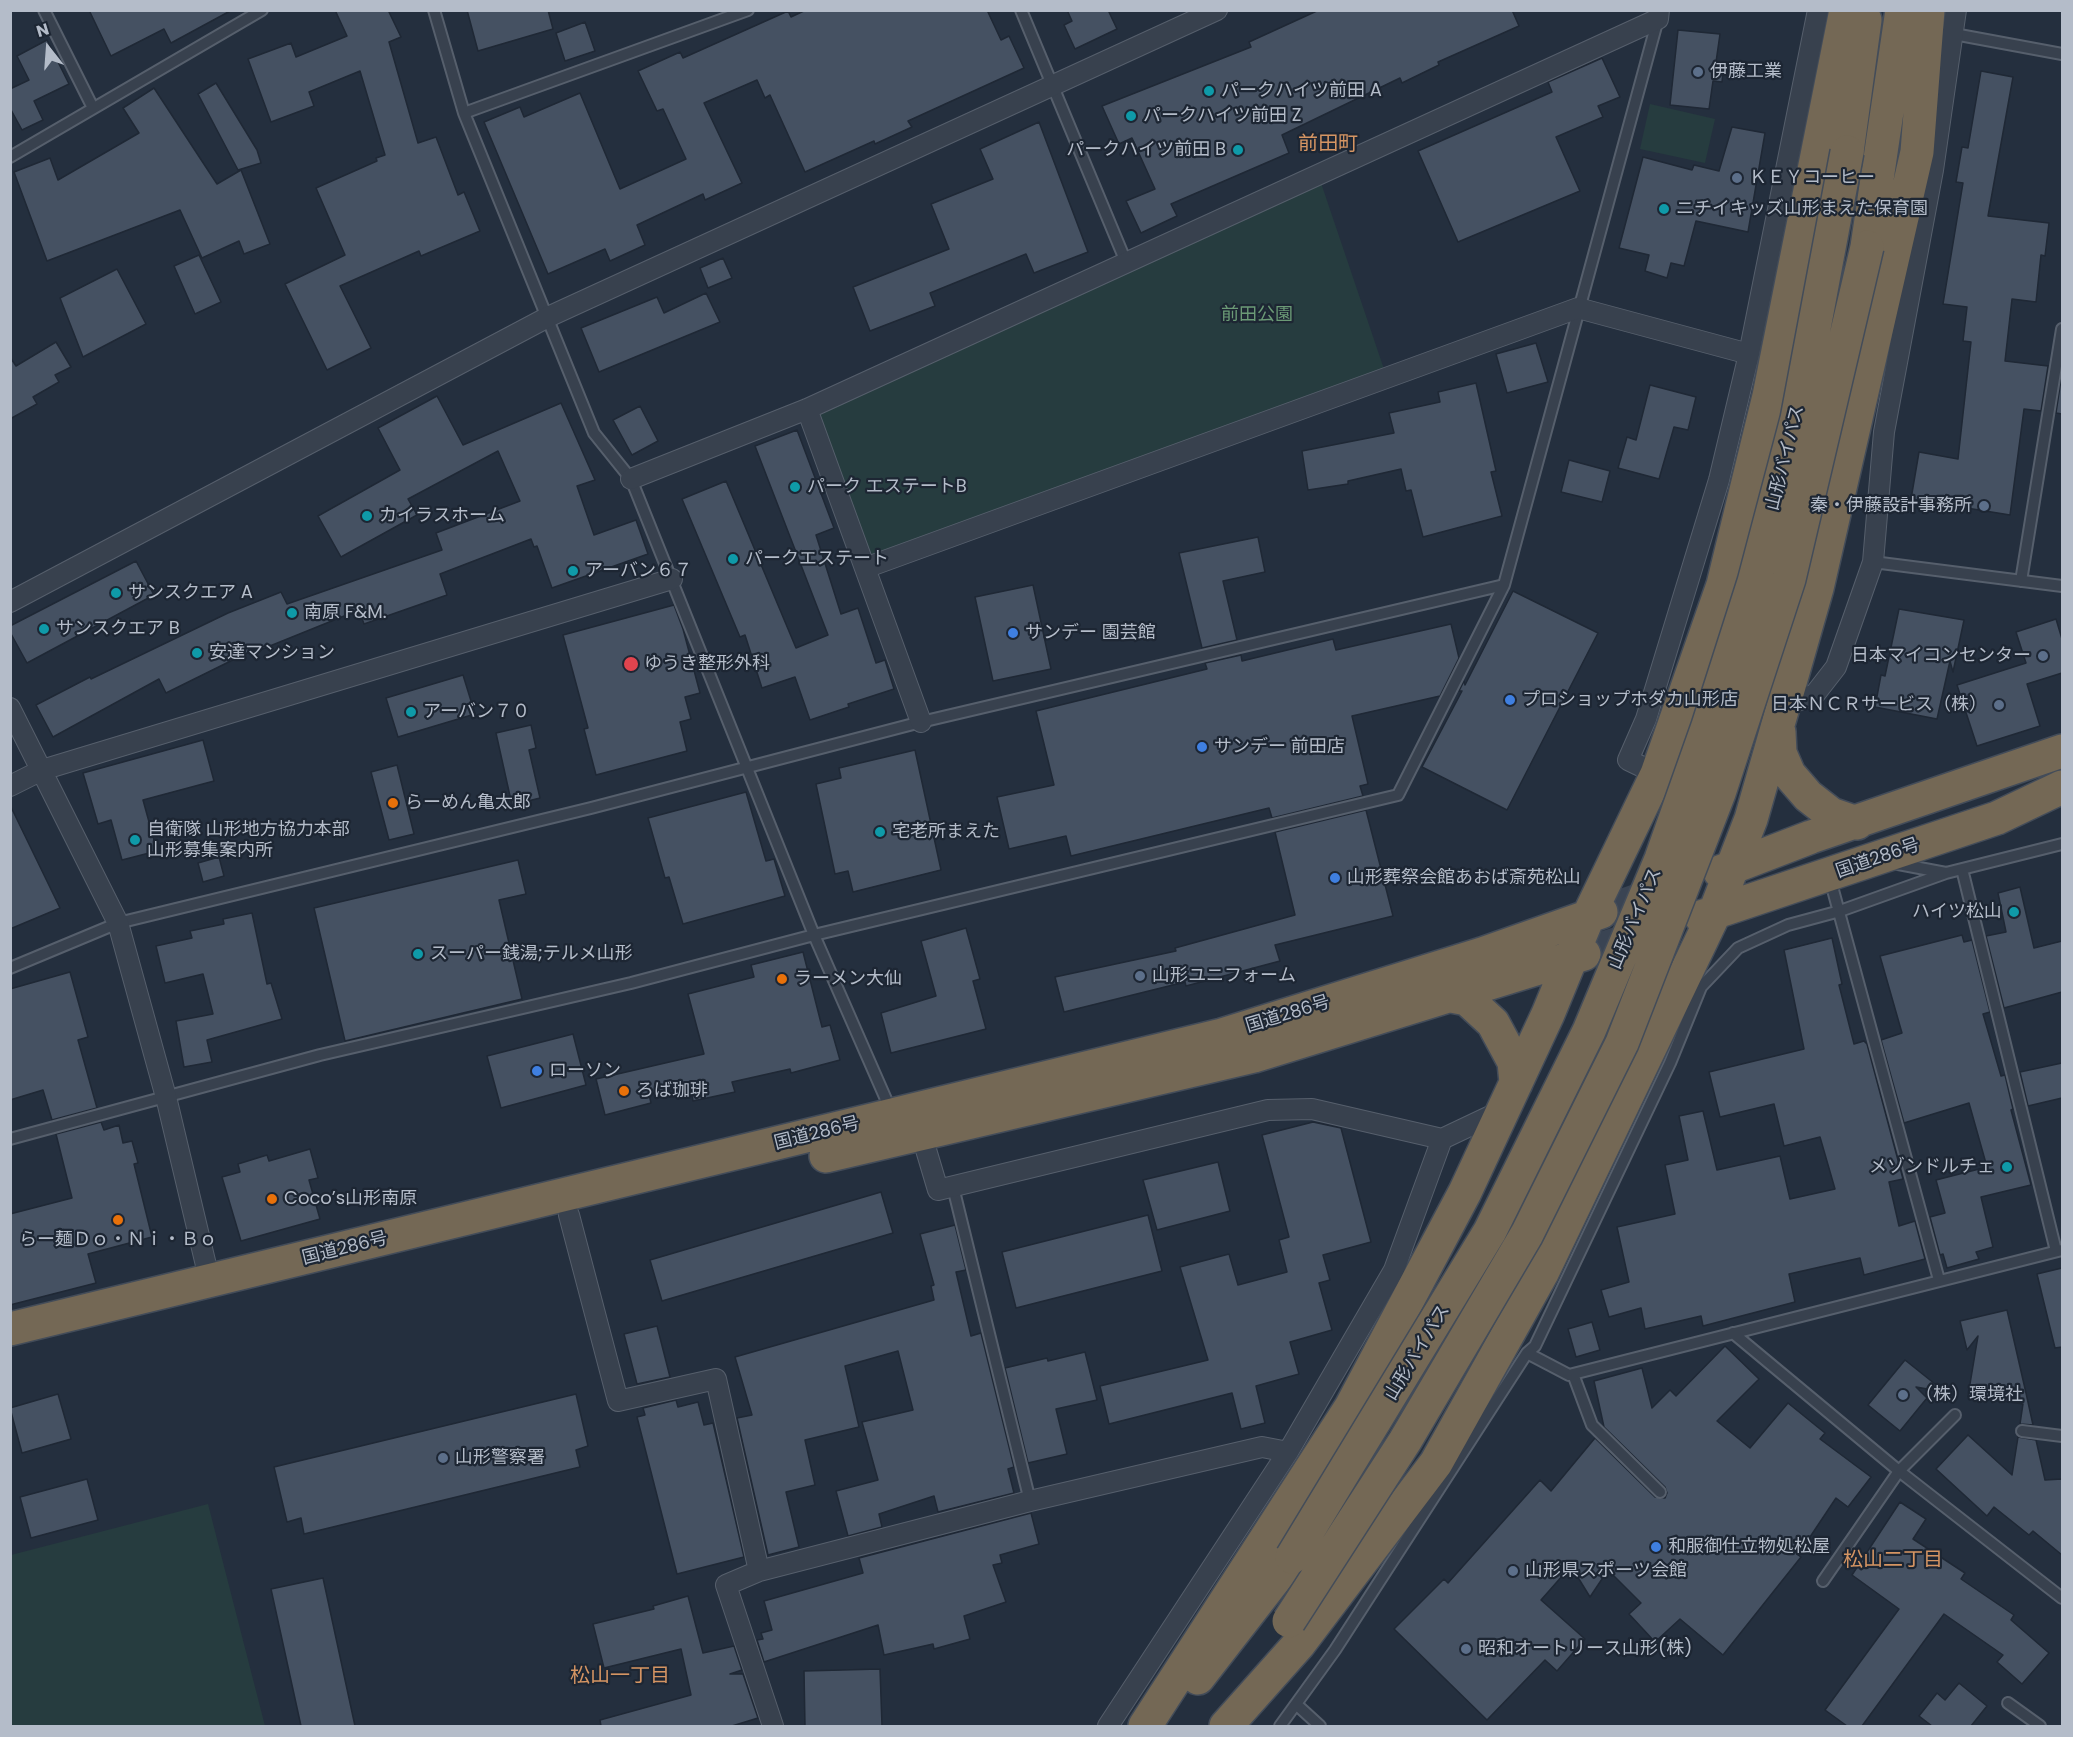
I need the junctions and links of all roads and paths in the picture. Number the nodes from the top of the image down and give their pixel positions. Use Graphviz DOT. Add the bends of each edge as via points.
graph roads {
  1 [pos="44,10"];
  2 [pos="262,10"];
  3 [pos="434,10"];
  4 [pos="713,10"];
  5 [pos="748,10"];
  6 [pos="1021,10"];
  7 [pos="1217,10"];
  8 [pos="1818,10"];
  9 [pos="1846,10"];
  10 [pos="1866,10"];
  11 [pos="1902,10"];
  12 [pos="1928,10"];
  13 [pos="1956,10"];
  14 [pos="1659,15"];
  15 [pos="717,22"];
  16 [pos="1954,34"];
  17 [pos="2062,54"];
  18 [pos="1052,85"];
  19 [pos="93,108"];
  20 [pos="464,112"];
  21 [pos="10,157"];
  22 [pos="1126,262"];
  23 [pos="1578,308"];
  24 [pos="548,317"];
  25 [pos="2062,329"];
  26 [pos="1749,354"];
  27 [pos="807,409"];
  28 [pos="631,479"];
  29 [pos="1873,562"];
  30 [pos="866,568"];
  31 [pos="672,579"];
  32 [pos="2021,581"];
  33 [pos="1504,585"];
  34 [pos="2062,586"];
  35 [pos="10,602"];
  36 [pos="10,708"];
  37 [pos="1782,715"];
  38 [pos="921,722"];
  39 [pos="2062,751"];
  40 [pos="749,768"];
  41 [pos="42,770"];
  42 [pos="1657,774"];
  43 [pos="10,786"];
  44 [pos="2062,787"];
  45 [pos="1857,823"];
  46 [pos="2062,844"];
  47 [pos="1878,860"];
  48 [pos="1962,868"];
  49 [pos="1719,873"];
  50 [pos="1946,873"];
  51 [pos="1829,876"];
  52 [pos="1840,911"];
  53 [pos="1601,912"];
  54 [pos="1702,916"];
  55 [pos="118,923"];
  56 [pos="814,935"];
  57 [pos="1584,954"];
  58 [pos="10,968"];
  59 [pos="1446,995"];
  60 [pos="166,1097"];
  61 [pos="1510,1097"];
  62 [pos="893,1116"];
  63 [pos="921,1133"];
  64 [pos="10,1139"];
  65 [pos="1442,1139"];
  66 [pos="953,1187"];
  67 [pos="569,1215"];
  68 [pos="2059,1250"];
  69 [pos="1939,1280"];
  70 [pos="210,1282"];
  71 [pos="10,1329"];
  72 [pos="1733,1333"];
  73 [pos="10,1349"];
  74 [pos="1527,1353"];
  75 [pos="1573,1374"];
  76 [pos="1955,1415"];
  77 [pos="2022,1431"];
  78 [pos="2062,1436"];
  79 [pos="1287,1452"];
  80 [pos="1899,1471"];
  81 [pos="1660,1492"];
  82 [pos="1030,1501"];
  83 [pos="759,1571"];
  84 [pos="1823,1581"];
  85 [pos="2062,1598"];
  86 [pos="2008,1703"];
  87 [pos="1297,1705"];
  88 [pos="773,1726"];
  89 [pos="1108,1726"];
  90 [pos="1144,1726"];
  91 [pos="1160,1726"];
  92 [pos="1208,1726"];
  93 [pos="1226,1726"];
  94 [pos="1280,1726"];
  95 [pos="1320,1726"];
  96 [pos="2040,1726"];
  1 -- 19 [label="lane"];
  2 -- 19 [label="lane"];
  3 -- 20 [label="lane"];
  4 -- 15 [label="lane"];
  5 -- 15 [label="lane"];
  6 -- 18 [label="lane"];
  7 -- 18 [label="street"];
  8 -- 26 [label="street"];
  9 -- 42 [label="highway" via="1768,396 1723,585"];
  10 -- 91 [label="highway, 山形バイパス, bridge" via="1847,152 1797,419 1708,726 1661,859 1589,1031 1490,1231 1292,1557"];
  11 -- 92 [label="highway, 山形バイパス, bridge" via="1867,247 1789,579 1719,793 1622,1043 1527,1234 1405,1441 1289,1621"];
  12 -- 37 [label="highway" via="1917,152 1817,588"];
  13 -- 16 [label="street"];
  14 -- 22 [label="street"];
  14 -- 23 [label="lane"];
  15 -- 20 [label="lane"];
  16 -- 17 [label="lane"];
  16 -- 29 [label="street" via="1934,170 1884,432"];
  18 -- 22 [label="lane"];
  18 -- 24 [label="street"];
  19 -- 21 [label="lane"];
  20 -- 24 [label="lane"];
  22 -- 27 [label="street"];
  23 -- 26 [label="street"];
  23 -- 30 [label="street"];
  23 -- 33 [label="lane"];
  24 -- 28 [label="lane" via="594,433"];
  24 -- 35 [label="street"];
  25 -- 32 [label="lane"];
  26 -- 42 [label="street" via="1719,480 1646,719 1628,760"];
  27 -- 28 [label="street"];
  27 -- 30 [label="street"];
  28 -- 31 [label="lane"];
  29 -- 32 [label="lane"];
  29 -- 37 [label="street" via="1836,667 1815,694"];
  30 -- 38 [label="street"];
  31 -- 40 [label="lane"];
  31 -- 41 [label="street"];
  32 -- 34 [label="lane"];
  33 -- 38 [label="lane"];
  33 -- 56 [label="lane" via="1398,795"];
  36 -- 41 [label="street"];
  37 -- 45 [label="highway" via="1780,753 1789,774 1831,814"];
  37 -- 49 [label="highway" via="1751,819"];
  38 -- 40 [label="lane"];
  39 -- 45 [label="highway"];
  40 -- 55 [label="lane"];
  40 -- 56 [label="lane"];
  41 -- 43 [label="street"];
  41 -- 55 [label="street"];
  42 -- 53 [label="highway"];
  44 -- 47 [label="highway, 国道286号" via="1997,818"];
  45 -- 49 [label="highway"];
  46 -- 48 [label="lane"];
  47 -- 50 [label="lane"];
  47 -- 51 [label="highway, 国道286号"];
  48 -- 50 [label="lane"];
  48 -- 68 [label="lane"];
  49 -- 54 [label="highway"];
  50 -- 52 [label="lane"];
  51 -- 52 [label="lane"];
  51 -- 54 [label="highway, 国道286号"];
  52 -- 69 [label="lane"];
  52 -- 74 [label="lane" via="1788,925 1738,948 1701,987 1670,1063 1536,1346"];
  53 -- 57 [label="highway"];
  53 -- 62 [label="highway, 国道286号" via="1482,954 1221,1035"];
  54 -- 93 [label="highway" via="1542,1273 1436,1463 1299,1644"];
  55 -- 58 [label="lane"];
  55 -- 60 [label="street"];
  56 -- 60 [label="lane" via="631,983 320,1055"];
  56 -- 62 [label="lane"];
  57 -- 59 [label="highway, 国道286号"];
  57 -- 61 [label="highway"];
  59 -- 61 [label="highway" via="1467,999 1493,1023 1514,1062"];
  59 -- 63 [label="highway, 国道286号" via="1254,1056"];
  60 -- 64 [label="lane"];
  60 -- 70 [label="street"];
  61 -- 65 [label="street"];
  61 -- 90 [label="highway" via="1465,1192 1351,1407"];
  62 -- 70 [label="highway, 国道286号"];
  63 -- 66 [label="street" via="938,1190"];
  63 -- 67 [label="highway, 国道286号"];
  65 -- 66 [label="street" via="1312,1109 1268,1110"];
  65 -- 79 [label="street" via="1394,1270"];
  66 -- 82 [label="lane"];
  67 -- 73 [label="highway, 国道286号"];
  67 -- 83 [label="street" via="618,1401 716,1379"];
  68 -- 69 [label="lane"];
  69 -- 72 [label="lane"];
  70 -- 71 [label="highway, 国道286号"];
  72 -- 75 [label="lane"];
  72 -- 80 [label="lane"];
  74 -- 75 [label="lane"];
  74 -- 87 [label="lane"];
  75 -- 81 [label="lane" via="1592,1425"];
  76 -- 80 [label="lane"];
  77 -- 78 [label="lane"];
  79 -- 82 [label="street" via="1262,1448"];
  79 -- 89 [label="street"];
  80 -- 84 [label="lane"];
  80 -- 85 [label="lane"];
  82 -- 83 [label="street"];
  83 -- 88 [label="street" via="726,1585"];
  86 -- 96 [label="lane"];
  87 -- 94 [label="lane"];
  87 -- 95 [label="lane"];
}
